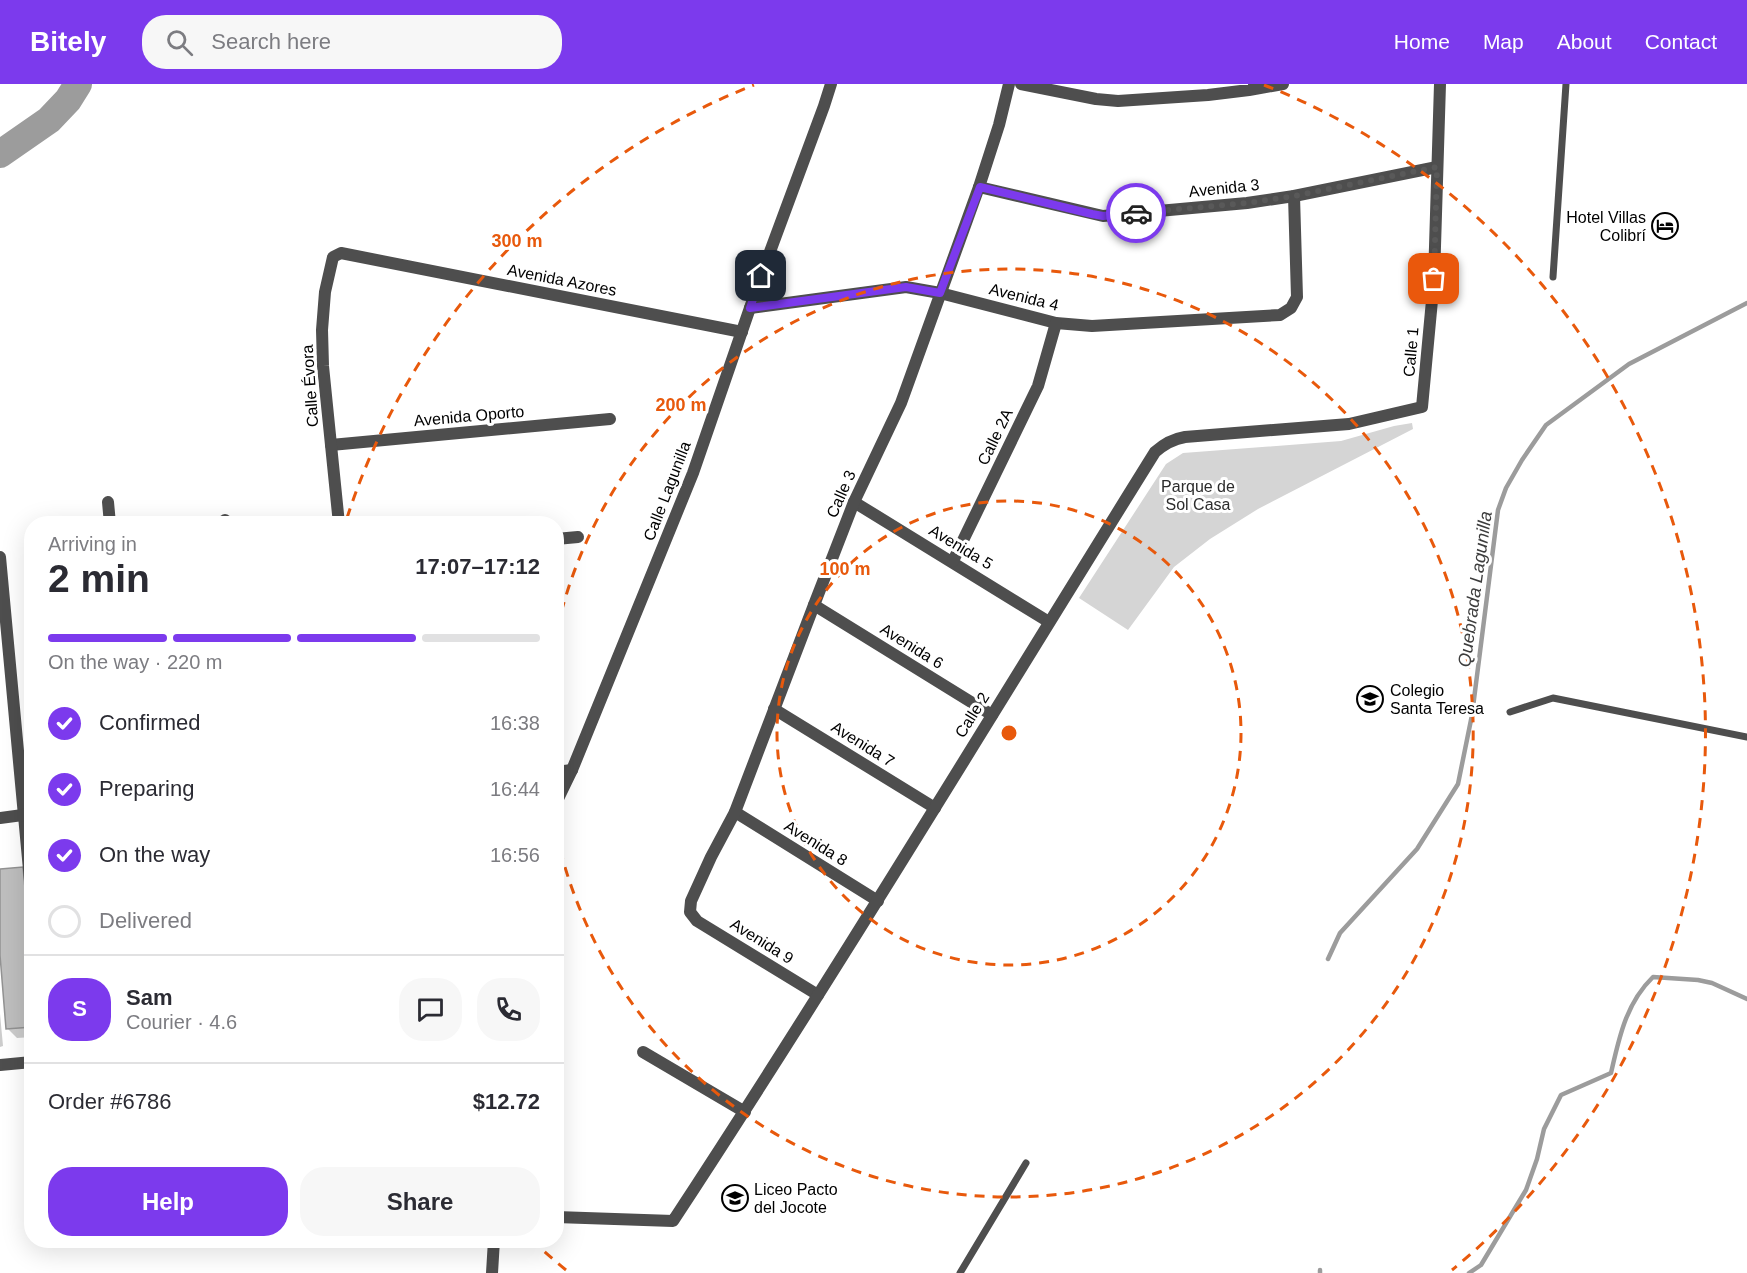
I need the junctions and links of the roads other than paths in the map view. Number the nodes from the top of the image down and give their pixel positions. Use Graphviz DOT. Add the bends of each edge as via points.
graph roads {
  1 [pos="831,84"];
  2 [pos="1009,84"];
  3 [pos="1021,84"];
  4 [pos="1283,84"];
  5 [pos="1440,84"];
  6 [pos="1566,84"];
  7 [pos="1437,167"];
  8 [pos="980,187"];
  9 [pos="1294,196"];
  10 [pos="341,252"];
  11 [pos="1553,277"];
  12 [pos="940,293"];
  13 [pos="750,308"];
  14 [pos="1056,323"];
  15 [pos="742,332"];
  16 [pos="610,419"];
  17 [pos="331,445"];
  18 [pos="1155,453"];
  19 [pos="108,502"];
  20 [pos="855,502"];
  21 [pos="109,516"];
  22 [pos="338,516"];
  23 [pos="578,537"];
  24 [pos="564,538"];
  25 [pos="0,557"];
  26 [pos="953,561"];
  27 [pos="814,605"];
  28 [pos="1049,622"];
  29 [pos="774,709"];
  30 [pos="1510,712"];
  31 [pos="992,715"];
  32 [pos="1747,737"];
  33 [pos="572,770"];
  34 [pos="564,771"];
  35 [pos="24,786"];
  36 [pos="564,786"];
  37 [pos="935,807"];
  38 [pos="735,812"];
  39 [pos="24,815"];
  40 [pos="0,818"];
  41 [pos="878,901"];
  42 [pos="690,912"];
  43 [pos="818,995"];
  44 [pos="643,1052"];
  45 [pos="24,1063"];
  46 [pos="0,1065"];
  47 [pos="745,1112"];
  48 [pos="1026,1163"];
  49 [pos="564,1216"];
  50 [pos="494,1248"];
  51 [pos="492,1273"];
  52 [pos="960,1273"];
  1 -- 13 [label="street, Calle Lagunilla"];
  2 -- 8 [label="street, Calle 3"];
  3 -- 4 [label="street" via="1118,101 1218,94"];
  5 -- 7 [label="street, Calle 1"];
  6 -- 11 [label="lane"];
  7 -- 9 [label="street, Avenida 3"];
  7 -- 18 [label="street, Calle 1" via="1434,279 1422,406 1349,424 1185,436 1163,445"];
  8 -- 9 [label="street, Avenida 3" via="1103,216"];
  8 -- 12 [label="street, Calle 3"];
  9 -- 14 [label="street, Avenida 4" via="1296,297 1291,308 1280,315 1092,326"];
  10 -- 15 [label="street, Avenida Azores"];
  10 -- 17 [label="street, Calle Évora" via="333,257 322,330"];
  12 -- 13 [label="street, Avenida 4" via="906,287"];
  12 -- 14 [label="street, Avenida 4"];
  12 -- 20 [label="street, Calle 3" via="901,403"];
  13 -- 15 [label="street, Calle Lagunilla"];
  14 -- 26 [label="street, Calle 2A" via="1038,386"];
  15 -- 33 [label="street, Calle Lagunilla" via="693,473"];
  16 -- 17 [label="street, Avenida Oporto"];
  17 -- 22 [label="street, Calle Évora"];
  18 -- 28 [label="street, Calle 2"];
  19 -- 21 [label="street"];
  20 -- 26 [label="street, Avenida 5"];
  20 -- 27 [label="street, Calle 3"];
  23 -- 24 [label="street"];
  25 -- 35 [label="street"];
  26 -- 28 [label="street, Avenida 5"];
  27 -- 29 [label="street, Calle 3"];
  27 -- 31 [label="street, Avenida 6"];
  28 -- 31 [label="street, Calle 2"];
  29 -- 37 [label="street, Avenida 7"];
  29 -- 38 [label="street, Calle 3"];
  30 -- 32 [label="lane" via="1553,698"];
  31 -- 37 [label="street, Calle 2"];
  33 -- 34 [label="street"];
  33 -- 36 [label="street, Calle Lagunilla"];
  37 -- 41 [label="street, Calle 2"];
  38 -- 41 [label="street, Avenida 8"];
  38 -- 42 [label="street, Calle 3" via="711,857"];
  39 -- 40 [label="street"];
  41 -- 43 [label="street, Calle 2"];
  42 -- 43 [label="street, Avenida 9" via="697,921"];
  43 -- 47 [label="street"];
  44 -- 47 [label="street"];
  45 -- 46 [label="street"];
  47 -- 49 [label="street" via="673,1221"];
  48 -- 52 [label="lane"];
  50 -- 51 [label="street"];
}
